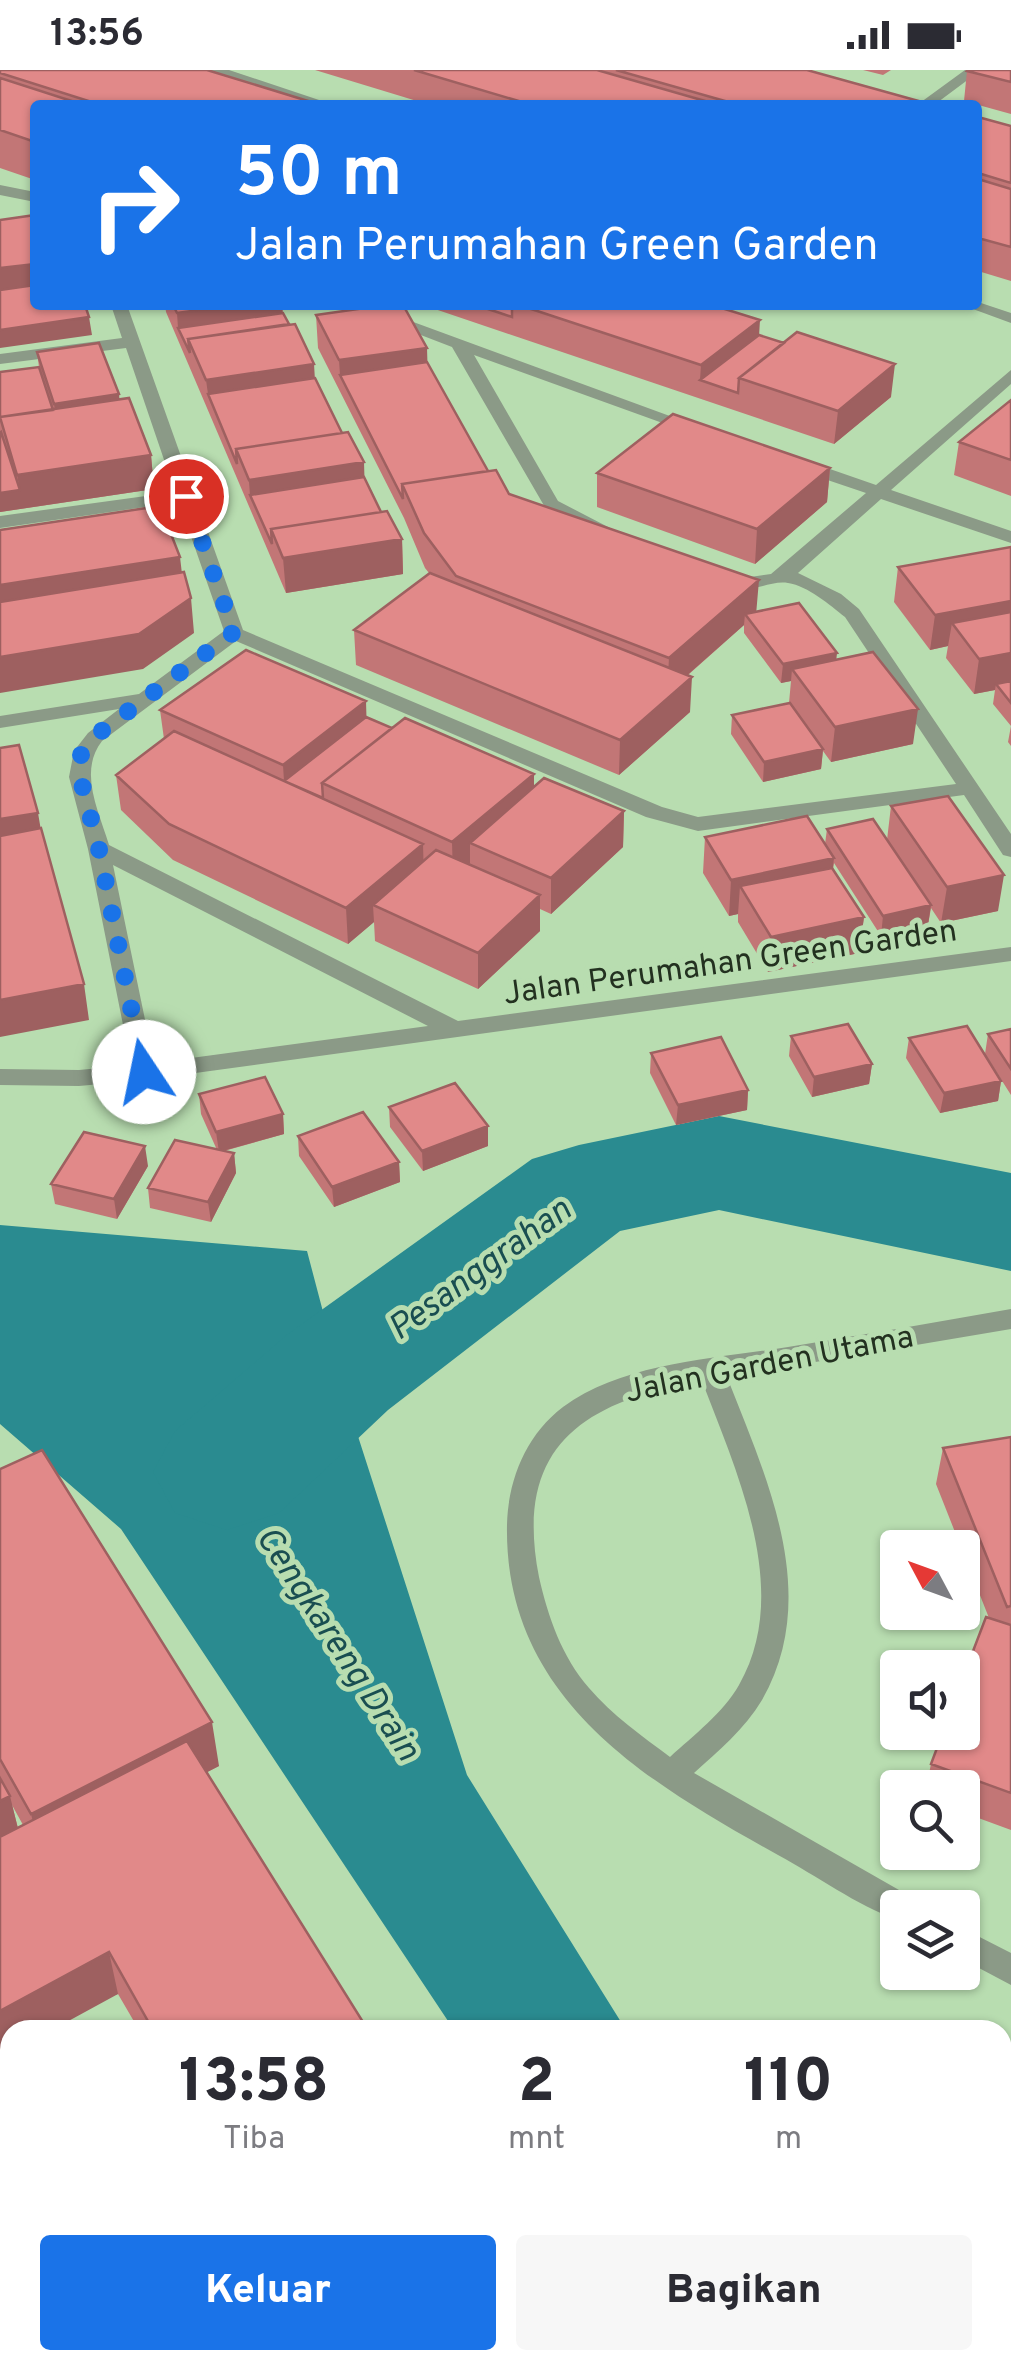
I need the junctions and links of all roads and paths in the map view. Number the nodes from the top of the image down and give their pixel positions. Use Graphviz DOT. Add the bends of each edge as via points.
graph roads {
  1 [pos="214,70"];
  2 [pos="974,70"];
  3 [pos="311,100"];
  4 [pos="931,100"];
  5 [pos="0,190"];
  6 [pos="30,197"];
  7 [pos="982,309"];
  8 [pos="121,310"];
  9 [pos="365,310"];
  10 [pos="1011,318"];
  11 [pos="131,342"];
  12 [pos="460,344"];
  13 [pos="0,359"];
  14 [pos="1011,375"];
  15 [pos="718,436"];
  16 [pos="772,454"];
  17 [pos="879,491"];
  18 [pos="186,496"];
  19 [pos="0,522"];
  20 [pos="622,537"];
  21 [pos="1011,537"];
  22 [pos="707,569"];
  23 [pos="785,574"];
  24 [pos="234,632"];
  25 [pos="144,700"];
  26 [pos="0,722"];
  27 [pos="970,788"];
  28 [pos="99,849"];
  29 [pos="1011,850"];
  30 [pos="1011,954"];
  31 [pos="458,1032"];
  32 [pos="144,1072"];
  33 [pos="0,1077"];
  34 [pos="1011,1320"];
  35 [pos="711,1370"];
  36 [pos="672,1775"];
  37 [pos="880,1895"];
  38 [pos="980,1952"];
  39 [pos="1011,1970"];
  1 -- 3 [label="street"];
  2 -- 4 [label="street"];
  5 -- 6 [label="street"];
  7 -- 10 [label="street"];
  8 -- 11 [label="street"];
  9 -- 12 [label="street"];
  11 -- 13 [label="street"];
  11 -- 18 [label="street"];
  12 -- 15 [label="street"];
  12 -- 20 [label="street" via="552,505"];
  14 -- 17 [label="street"];
  16 -- 17 [label="street"];
  17 -- 21 [label="street"];
  17 -- 23 [label="street"];
  18 -- 19 [label="street"];
  18 -- 24 [label="street"];
  22 -- 23 [label="street" via="757,585"];
  23 -- 27 [label="street" via="852,613"];
  24 -- 25 [label="street"];
  24 -- 27 [label="street" via="654,812 698,824"];
  25 -- 26 [label="street"];
  25 -- 28 [label="street" via="95,736 81,755 80,777"];
  27 -- 29 [label="street"];
  28 -- 31 [label="street"];
  28 -- 32 [label="street"];
  30 -- 31 [label="street, Jalan Perumahan Green Garden"];
  31 -- 32 [label="street, Jalan Perumahan Green Garden"];
  32 -- 33 [label="street, Jalan Perumahan Green Garden"];
  34 -- 35 [label="street, Jalan Garden Utama"];
  35 -- 36 [label="street" via="766,1520 776,1601 769,1654 750,1695"];
  35 -- 36 [label="street, Jalan Garden Utama" via="613,1392 584,1406 549,1435 524,1477 520,1557 559,1670 592,1713"];
  36 -- 37 [label="street, Jalan Garden Utama"];
  38 -- 39 [label="street"];
}
